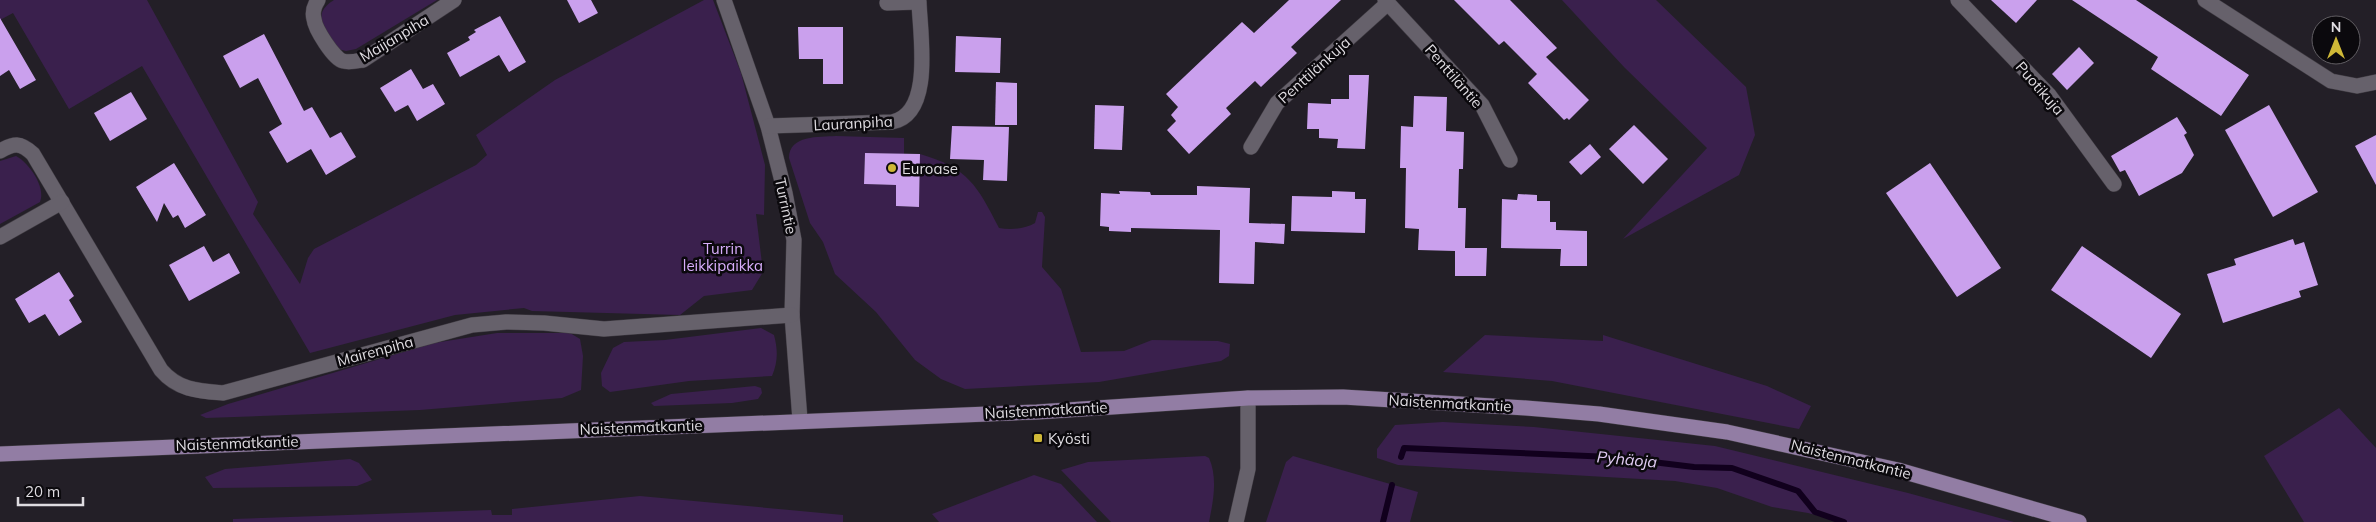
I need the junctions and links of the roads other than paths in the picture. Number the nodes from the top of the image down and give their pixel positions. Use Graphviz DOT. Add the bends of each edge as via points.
graph roads {
  1 [pos="318,0"];
  2 [pos="454,0"];
  3 [pos="724,0"];
  4 [pos="1958,0"];
  5 [pos="2205,0"];
  6 [pos="1387,2"];
  7 [pos="887,3"];
  8 [pos="2376,82"];
  9 [pos="768,126"];
  10 [pos="1251,147"];
  11 [pos="0,152"];
  12 [pos="1510,160"];
  13 [pos="2114,184"];
  14 [pos="62,202"];
  15 [pos="0,237"];
  16 [pos="792,315"];
  17 [pos="1248,398"];
  18 [pos="800,420"];
  19 [pos="0,454"];
  20 [pos="1236,522"];
  21 [pos="2079,522"];
  1 -- 2 [label="street, Maijanpiha" via="313,13 314,22 335,57 353,62 363,60"];
  3 -- 9 [label="street, Turrintie"];
  4 -- 13 [label="street, Puotikuja" via="2049,95"];
  5 -- 8 [label="street" via="2331,81 2357,86"];
  6 -- 10 [label="street, Penttilänkuja" via="1277,103"];
  6 -- 12 [label="street, Penttiläntie" via="1482,106"];
  7 -- 9 [label="street, Lauranpiha" via="919,2 921,80 917,103 911,113 900,121 892,122"];
  9 -- 16 [label="street, Turrintie" via="794,240"];
  11 -- 14 [label="street, Mairenpiha" via="13,144 25,147 33,154"];
  14 -- 15 [label="street"];
  14 -- 16 [label="street, Mairenpiha" via="161,370 170,381 193,390 223,392 472,325 516,323 604,329"];
  16 -- 18 [label="street, Turrintie"];
  17 -- 18 [label="main road, Naistenmatkantie" via="1037,412"];
  17 -- 20 [label="street" via="1248,469"];
  17 -- 21 [label="main road, Naistenmatkantie" via="1343,397 1644,419 1834,454"];
  18 -- 19 [label="main road, Naistenmatkantie"];
}
